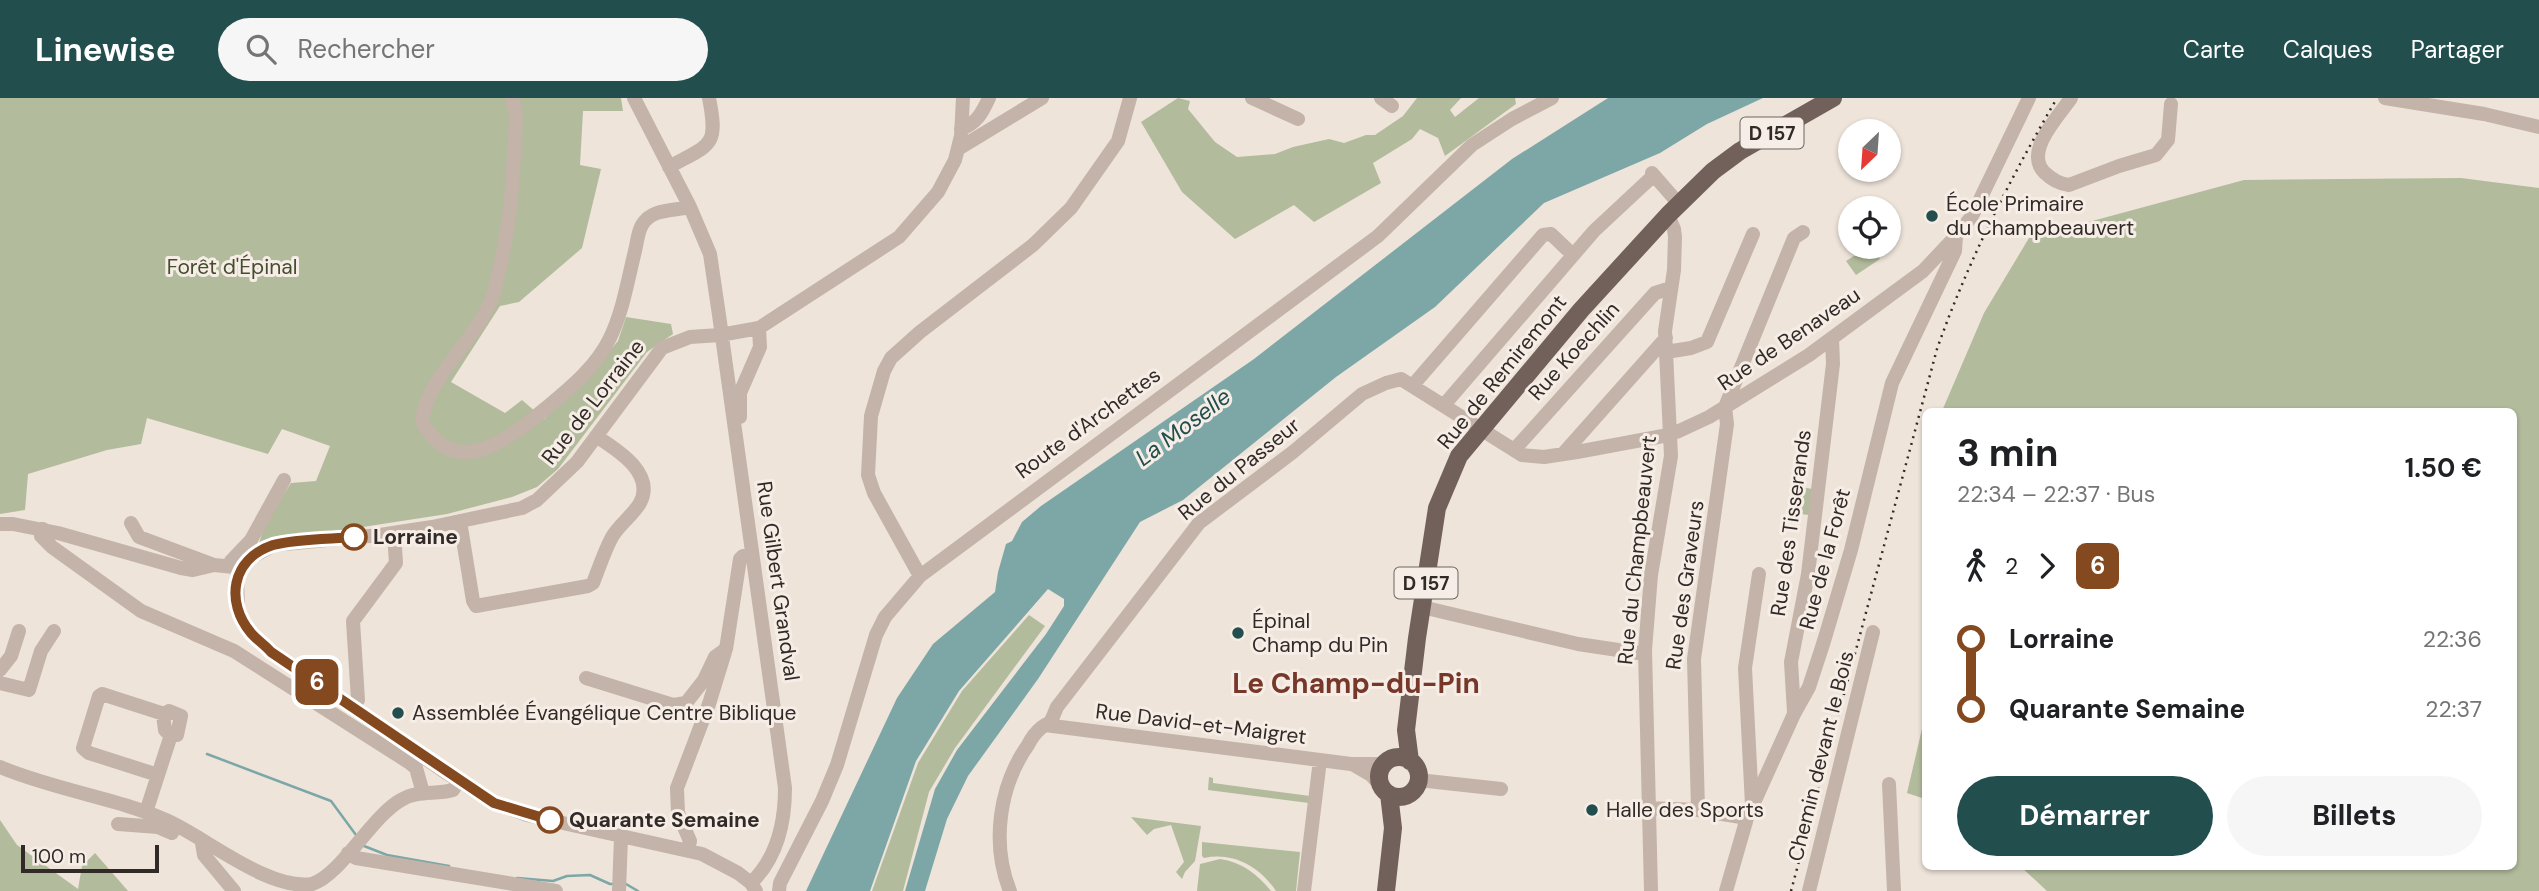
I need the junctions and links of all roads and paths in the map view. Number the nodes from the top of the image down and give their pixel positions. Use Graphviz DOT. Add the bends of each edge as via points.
graph roads {
  1 [pos="512,98"];
  2 [pos="634,98"];
  3 [pos="709,98"];
  4 [pos="963,98"];
  5 [pos="989,98"];
  6 [pos="1042,98"];
  7 [pos="1130,98"];
  8 [pos="1252,98"];
  9 [pos="1552,98"];
  10 [pos="1833,98"];
  11 [pos="2029,98"];
  12 [pos="2071,98"];
  13 [pos="2385,98"];
  14 [pos="2171,104"];
  15 [pos="1298,119"];
  16 [pos="2539,127"];
  17 [pos="961,129"];
  18 [pos="958,149"];
  19 [pos="669,167"];
  20 [pos="690,208"];
  21 [pos="1674,210"];
  22 [pos="1803,232"];
  23 [pos="1753,234"];
  24 [pos="1956,236"];
  25 [pos="1573,256"];
  26 [pos="1671,288"];
  27 [pos="759,328"];
  28 [pos="720,335"];
  29 [pos="1832,338"];
  30 [pos="1666,345"];
  31 [pos="1413,385"];
  32 [pos="1444,405"];
  33 [pos="1725,407"];
  34 [pos="1480,429"];
  35 [pos="1671,433"];
  36 [pos="596,436"];
  37 [pos="738,443"];
  38 [pos="1514,450"];
  39 [pos="1563,454"];
  40 [pos="284,480"];
  41 [pos="460,521"];
  42 [pos="131,523"];
  43 [pos="0,524"];
  44 [pos="43,529"];
  45 [pos="394,533"];
  46 [pos="752,554"];
  47 [pos="214,565"];
  48 [pos="234,569"];
  49 [pos="1759,574"];
  50 [pos="920,576"];
  51 [pos="1422,607"];
  52 [pos="19,631"];
  53 [pos="54,631"];
  54 [pos="1873,632"];
  55 [pos="726,649"];
  56 [pos="1645,654"];
  57 [pos="0,670"];
  58 [pos="586,678"];
  59 [pos="0,683"];
  60 [pos="353,707"];
  61 [pos="1794,714"];
  62 [pos="1045,725"];
  63 [pos="1320,760"];
  64 [pos="1397,761"];
  65 [pos="1351,764"];
  66 [pos="0,767"];
  67 [pos="158,775"];
  68 [pos="459,780"];
  69 [pos="1889,784"];
  70 [pos="1413,788"];
  71 [pos="1502,789"];
  72 [pos="1386,791"];
  73 [pos="423,793"];
  74 [pos="1648,808"];
  75 [pos="1698,810"];
  76 [pos="145,812"];
  77 [pos="1749,812"];
  78 [pos="118,824"];
  79 [pos="1393,828"];
  80 [pos="621,837"];
  81 [pos="202,845"];
  82 [pos="688,850"];
  83 [pos="348,853"];
  84 [pos="753,887"];
  85 [pos="776,888"];
  86 [pos="234,891"];
  87 [pos="556,891"];
  88 [pos="619,891"];
  89 [pos="1010,891"];
  90 [pos="1304,891"];
  91 [pos="1386,891"];
  92 [pos="1651,891"];
  93 [pos="1726,891"];
  94 [pos="1809,891"];
  95 [pos="1894,891"];
  1 -- 20 [label="street" via="516,113 509,229 492,297 424,406 422,421 435,440 470,452 501,443 567,391 610,338 642,225 655,213"];
  2 -- 19 [label="street, Rue Gilbert Grandval"];
  3 -- 19 [label="street" via="715,129 711,140"];
  4 -- 17 [label="street"];
  5 -- 17 [label="street" via="978,118"];
  6 -- 18 [label="street"];
  7 -- 50 [label="street" via="1118,141 1071,208 1033,245 920,332 891,358 884,371 871,416 868,475"];
  8 -- 15 [label="street"];
  9 -- 50 [label="street, Route d'Archettes" via="1472,145 1378,236"];
  10 -- 21 [label="main road, Rue de Remiremont / D 157" via="1740,151"];
  11 -- 24 [label="street, Rue de Benaveau" via="1972,216"];
  12 -- 14 [label="street" via="2040,144 2036,158 2047,175 2069,185 2156,155 2168,140"];
  13 -- 16 [label="street"];
  17 -- 18 [label="street"];
  18 -- 27 [label="street" via="938,192 899,237"];
  19 -- 20 [label="street, Rue Gilbert Grandval"];
  20 -- 28 [label="street, Rue Gilbert Grandval" via="710,254"];
  21 -- 25 [label="street" via="1652,175"];
  21 -- 26 [label="street, Rue du Champbeauvert"];
  21 -- 34 [label="main road, Rue de Remiremont / D 157"];
  22 -- 33 [label="street" via="1794,238"];
  23 -- 30 [label="street" via="1707,342 1691,348"];
  24 -- 29 [label="street, Rue de Benaveau" via="1923,271"];
  24 -- 61 [label="street, Rue de la Forêt" via="1955,251 1892,383 1832,615 1809,687"];
  25 -- 31 [label="street" via="1551,234 1543,235"];
  25 -- 32 [label="street"];
  26 -- 30 [label="street, Rue du Champbeauvert"];
  26 -- 38 [label="street, Rue Koechlin" via="1655,293"];
  27 -- 28 [label="street, Rue de Lorraine"];
  27 -- 37 [label="street, Rue Gilbert Grandval" via="760,347 740,393"];
  28 -- 36 [label="street, Rue de Lorraine" via="690,337 662,348"];
  28 -- 37 [label="street, Rue Gilbert Grandval"];
  29 -- 33 [label="street, Rue de Benaveau"];
  29 -- 61 [label="street, Rue des Tisserands" via="1833,364 1808,574 1791,662"];
  30 -- 35 [label="street, Rue du Champbeauvert"];
  30 -- 39 [label="street"];
  31 -- 32 [label="street"];
  31 -- 62 [label="street, Rue du Passeur" via="1401,379 1362,394 1199,523"];
  32 -- 34 [label="street"];
  33 -- 35 [label="street, Rue de Benaveau"];
  33 -- 75 [label="street, Rue des Graveurs" via="1727,424 1693,668"];
  34 -- 38 [label="street, Rue de Benaveau"];
  34 -- 51 [label="main road, Rue de Remiremont / D 157" via="1459,456 1440,500"];
  35 -- 39 [label="street, Rue de Benaveau"];
  35 -- 56 [label="street, Rue du Champbeauvert"];
  36 -- 41 [label="street, Rue de Lorraine" via="570,470 537,500 522,508"];
  36 -- 41 [label="street" via="635,466 644,492 613,536 589,586 476,606"];
  37 -- 46 [label="street, Rue Gilbert Grandval"];
  38 -- 39 [label="street, Rue de Benaveau" via="1534,457"];
  40 -- 48 [label="street" via="251,540 231,561"];
  41 -- 45 [label="street, Rue de Lorraine"];
  42 -- 47 [label="street" via="139,537"];
  43 -- 44 [label="street"];
  44 -- 47 [label="street" via="181,568"];
  44 -- 73 [label="street" via="41,536 51,547 141,611 234,651 410,763"];
  45 -- 48 [label="street, Rue de Lorraine" via="274,545"];
  45 -- 60 [label="street" via="396,564 353,621 358,700"];
  46 -- 55 [label="street" via="740,559"];
  46 -- 84 [label="street, Rue Gilbert Grandval" via="785,788 774,853"];
  47 -- 48 [label="street"];
  48 -- 60 [label="street" via="238,612 250,632 271,652"];
  49 -- 77 [label="street" via="1745,668"];
  50 -- 85 [label="street, Route d'Archettes" via="885,617 868,658 837,765"];
  51 -- 56 [label="street" via="1578,644"];
  51 -- 64 [label="main road, Rue de Remiremont / D 157" via="1406,730"];
  52 -- 57 [label="street" via="11,656"];
  53 -- 59 [label="street" via="41,651 29,690"];
  54 -- 94 [label="street, Chemin devant le Bois"];
  55 -- 58 [label="street" via="715,657 694,694 681,705"];
  55 -- 82 [label="street" via="677,788 678,813 689,835"];
  56 -- 74 [label="street, Rue du Champbeauvert"];
  60 -- 68 [label="street"];
  61 -- 77 [label="street, Rue de la Forêt"];
  62 -- 63 [label="street, Rue David-et-Maigret"];
  62 -- 89 [label="street, Rue du Passeur" via="1026,747 1004,793 1000,847"];
  63 -- 65 [label="street, Rue David-et-Maigret"];
  63 -- 90 [label="street"];
  64 -- 65 [label="street, Rue David-et-Maigret"];
  64 -- 70 [label="main road" via="1419,773"];
  64 -- 72 [label="main road" via="1380,778"];
  65 -- 72 [label="street, Rue David-et-Maigret" via="1371,775"];
  66 -- 76 [label="street"];
  67 -- 67 [label="street" via="83,748 99,696 164,714 165,730 171,735"];
  67 -- 76 [label="street"];
  68 -- 73 [label="street" via="453,790"];
  68 -- 80 [label="street" via="512,810"];
  69 -- 95 [label="street"];
  70 -- 71 [label="street"];
  70 -- 72 [label="main road" via="1398,797"];
  70 -- 79 [label="main road"];
  72 -- 79 [label="main road"];
  73 -- 83 [label="street" via="402,799 387,810"];
  74 -- 75 [label="street"];
  74 -- 92 [label="street, Rue du Champbeauvert"];
  75 -- 77 [label="street"];
  76 -- 81 [label="street" via="171,822"];
  77 -- 93 [label="street, Rue de la Forêt"];
  78 -- 81 [label="street" via="158,827 194,846"];
  79 -- 91 [label="main road"];
  80 -- 82 [label="street"];
  80 -- 88 [label="street"];
  81 -- 83 [label="street" via="279,883 315,883"];
  81 -- 86 [label="street" via="204,855"];
  82 -- 84 [label="street" via="722,864"];
  83 -- 87 [label="street"];
}
